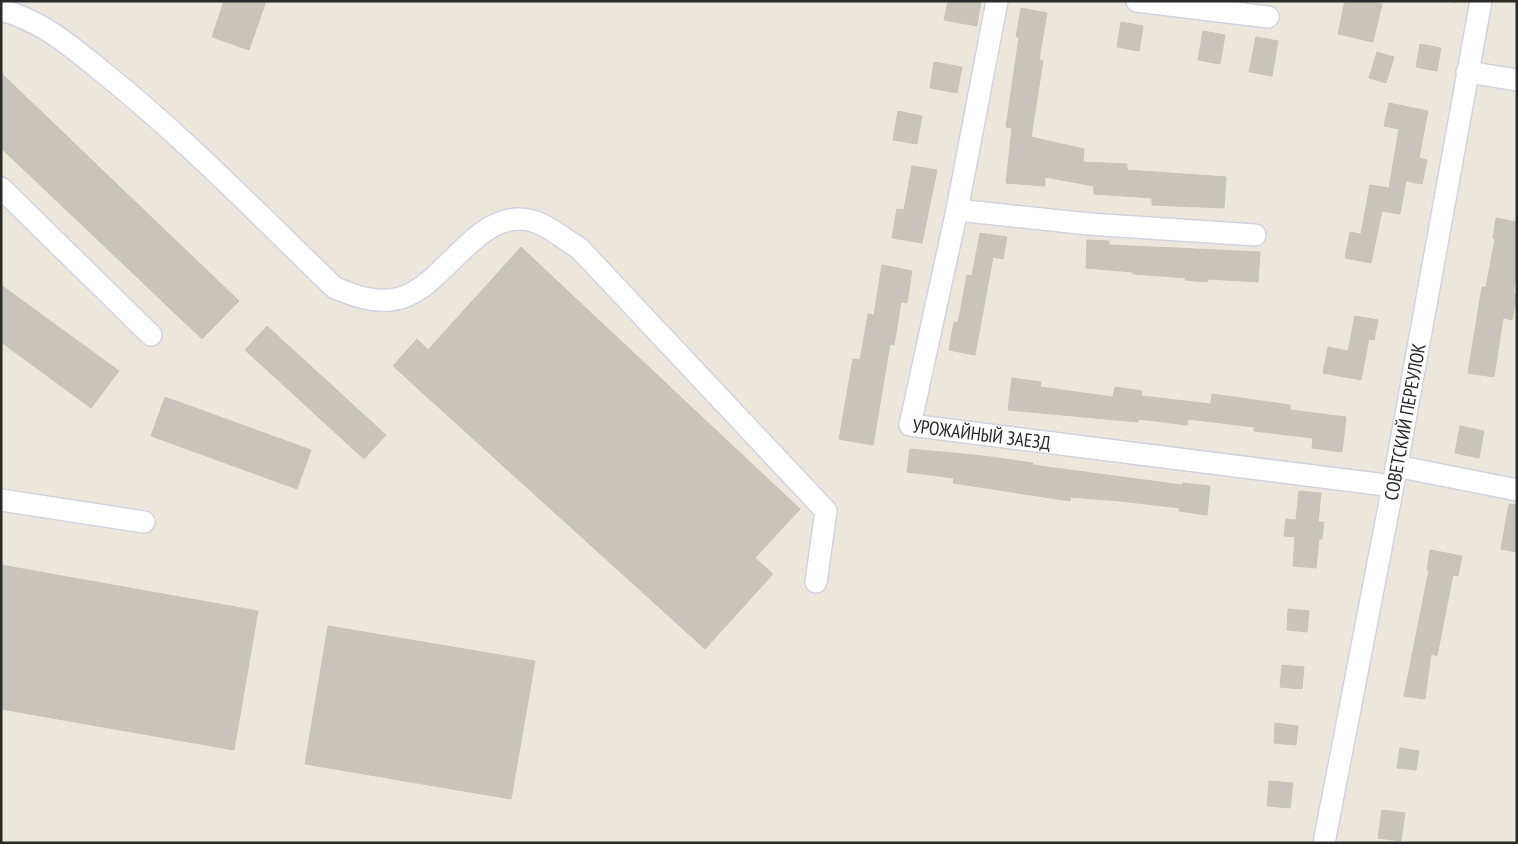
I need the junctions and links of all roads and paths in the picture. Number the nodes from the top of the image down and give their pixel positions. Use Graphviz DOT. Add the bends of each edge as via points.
graph roads {
  1 [pos="997,1"];
  2 [pos="1137,1"];
  3 [pos="1481,1"];
  4 [pos="1,10"];
  5 [pos="1268,17"];
  6 [pos="1467,72"];
  7 [pos="1517,80"];
  8 [pos="1,188"];
  9 [pos="957,210"];
  10 [pos="1255,235"];
  11 [pos="151,335"];
  12 [pos="1395,476"];
  13 [pos="1517,490"];
  14 [pos="1,500"];
  15 [pos="144,522"];
  16 [pos="816,582"];
  17 [pos="1324,843"];
  1 -- 9 [label="street, УРОЖАЙНЫЙ ЗАЕЗД"];
  2 -- 5 [label="street"];
  3 -- 6 [label="street, СОВЕТСКИЙ ПЕРЕУЛОК"];
  4 -- 16 [label="street" via="22,15 59,37 154,113 335,288 364,299 392,300 419,289 490,226 512,219 536,222 579,248 826,511"];
  6 -- 7 [label="street"];
  6 -- 12 [label="street, СОВЕТСКИЙ ПЕРЕУЛОК"];
  8 -- 11 [label="street"];
  9 -- 10 [label="street" via="1089,224"];
  9 -- 12 [label="street, УРОЖАЙНЫЙ ЗАЕЗД" via="910,425"];
  12 -- 13 [label="street"];
  12 -- 17 [label="street, СОВЕТСКИЙ ПЕРЕУЛОК"];
  14 -- 15 [label="street"];
}
